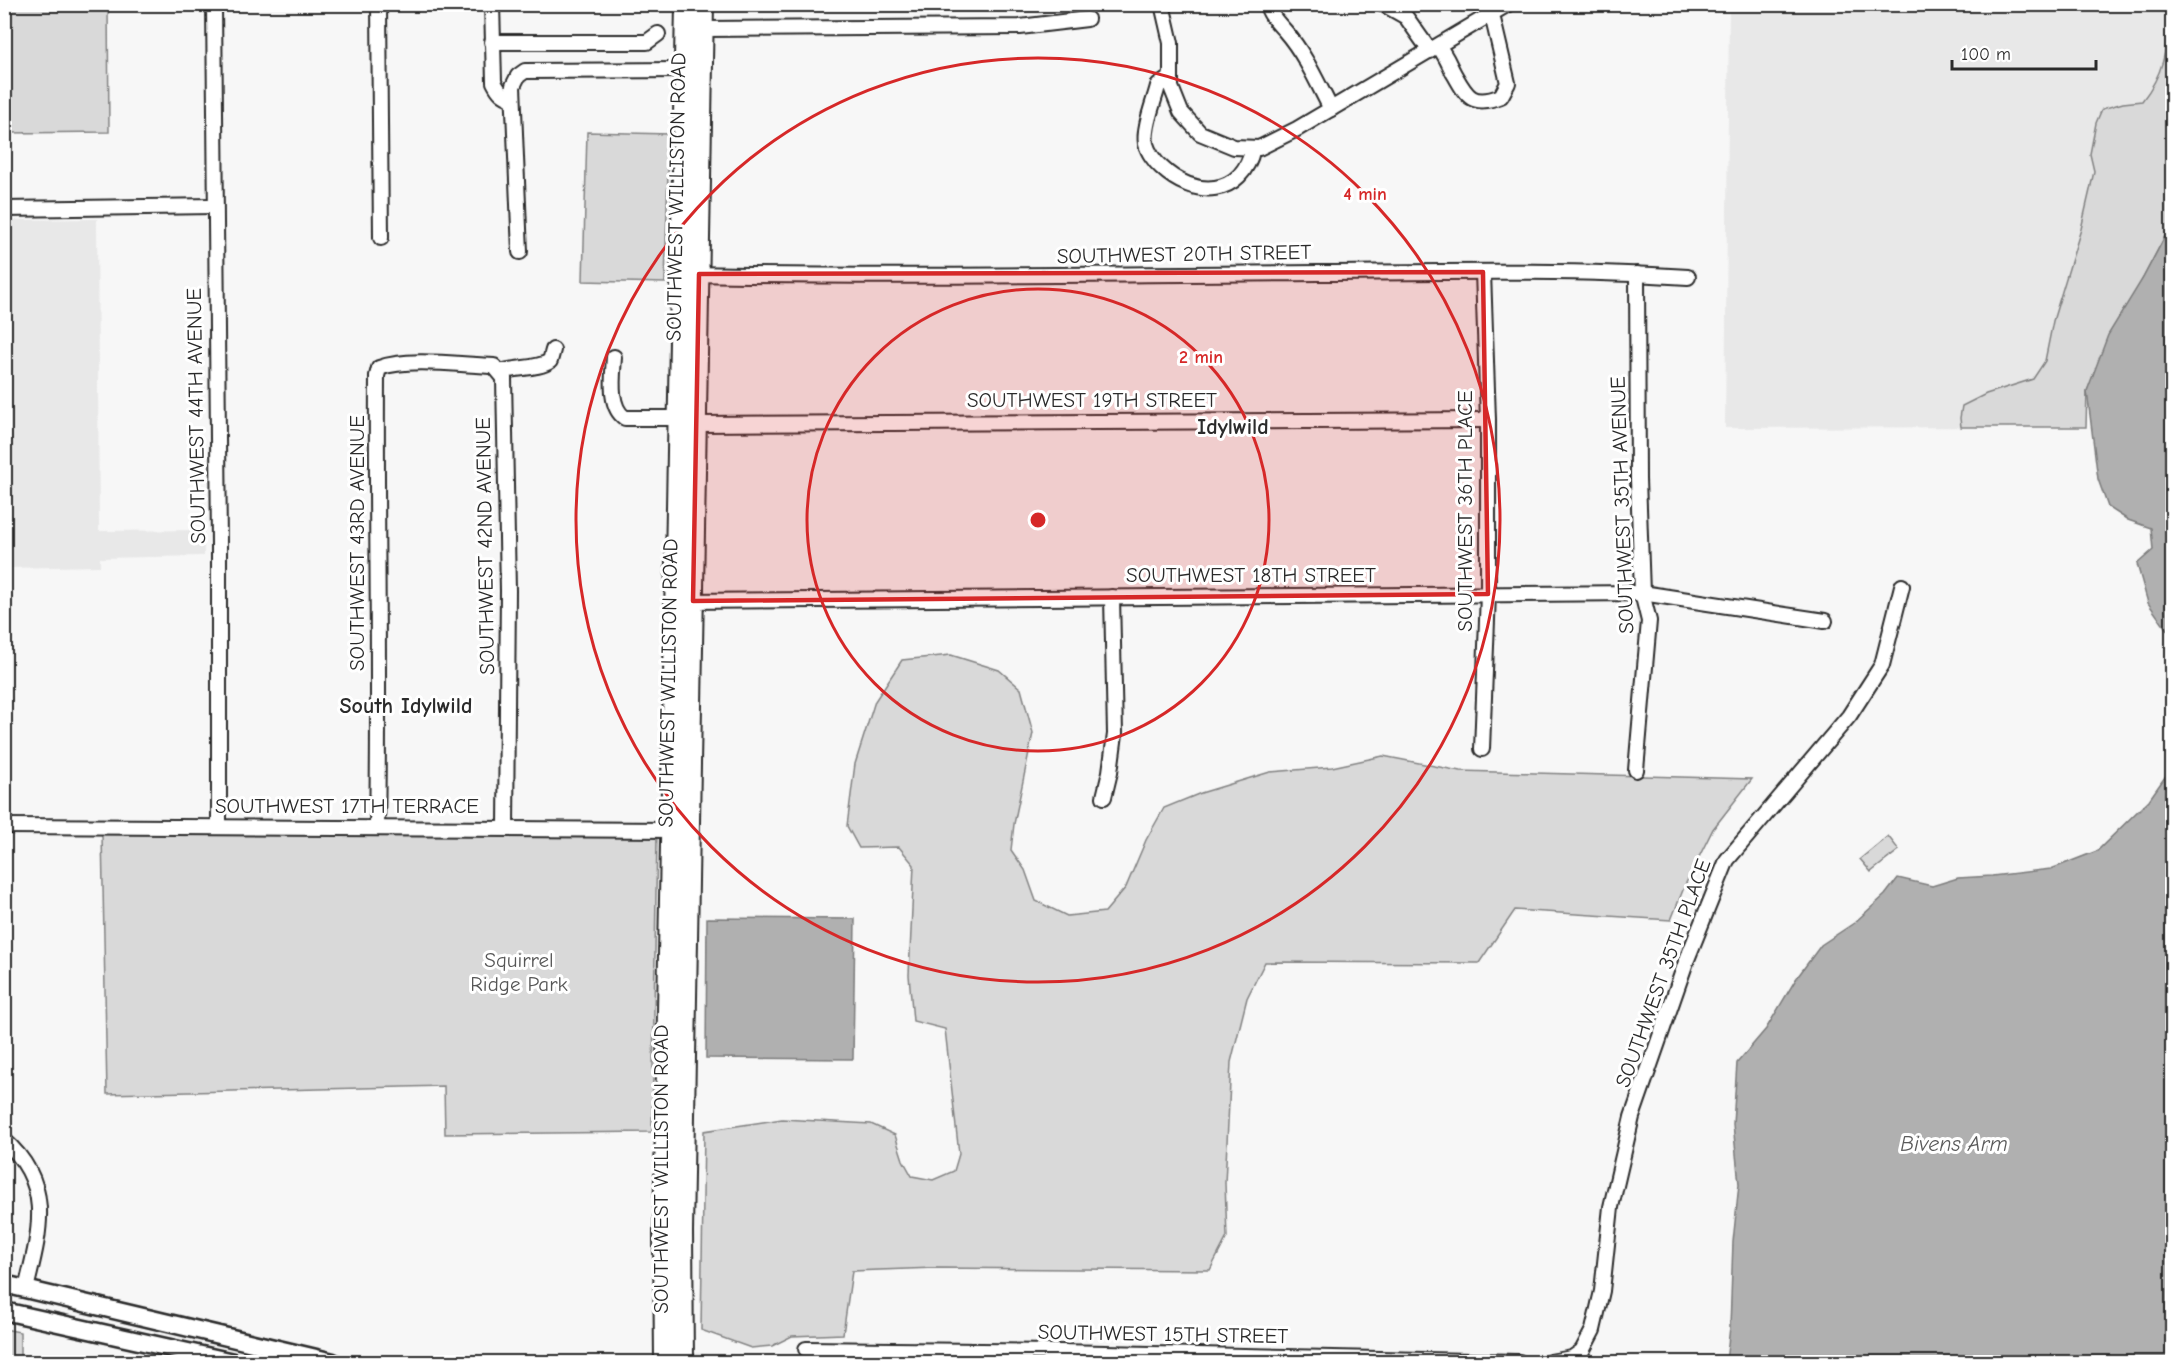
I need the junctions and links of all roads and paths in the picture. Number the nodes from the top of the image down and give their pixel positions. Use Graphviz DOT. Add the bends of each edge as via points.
graph roads {
  1 [pos="214,4"];
  2 [pos="379,4"];
  3 [pos="492,4"];
  4 [pos="686,4"];
  5 [pos="704,4"];
  6 [pos="1162,4"];
  7 [pos="1267,4"];
  8 [pos="1383,4"];
  9 [pos="1508,4"];
  10 [pos="1492,15"];
  11 [pos="1087,19"];
  12 [pos="703,29"];
  13 [pos="658,34"];
  14 [pos="492,42"];
  15 [pos="1434,49"];
  16 [pos="685,70"];
  17 [pos="1171,77"];
  18 [pos="513,99"];
  19 [pos="1331,109"];
  20 [pos="1253,148"];
  21 [pos="215,206"];
  22 [pos="4,209"];
  23 [pos="381,238"];
  24 [pos="520,252"];
  25 [pos="1483,272"];
  26 [pos="690,274"];
  27 [pos="1637,274"];
  28 [pos="1688,277"];
  29 [pos="553,350"];
  30 [pos="614,357"];
  31 [pos="500,372"];
  32 [pos="1488,420"];
  33 [pos="688,422"];
  34 [pos="1902,586"];
  35 [pos="1642,593"];
  36 [pos="1488,594"];
  37 [pos="1112,597"];
  38 [pos="684,601"];
  39 [pos="1825,621"];
  40 [pos="1482,749"];
  41 [pos="1636,770"];
  42 [pos="1104,797"];
  43 [pos="4,826"];
  44 [pos="219,826"];
  45 [pos="377,827"];
  46 [pos="506,828"];
  47 [pos="680,830"];
  48 [pos="675,1122"];
  49 [pos="4,1140"];
  50 [pos="4,1284"];
  51 [pos="26,1289"];
  52 [pos="12,1313"];
  53 [pos="187,1329"];
  54 [pos="806,1349"];
  55 [pos="180,1350"];
  56 [pos="1372,1361"];
  57 [pos="233,1362"];
  58 [pos="333,1362"];
  59 [pos="665,1362"];
  60 [pos="683,1362"];
  61 [pos="1519,1362"];
  62 [pos="1550,1362"];
  1 -- 21 [label="street, SOUTHWEST 44TH AVENUE"];
  2 -- 23 [label="street"];
  3 -- 14 [label="street"];
  4 -- 16 [label="highway, SOUTHWEST WILLISTON ROAD"];
  5 -- 12 [label="highway, SOUTHWEST WILLISTON ROAD"];
  6 -- 17 [label="street" via="1171,43"];
  7 -- 19 [label="street" via="1300,51"];
  8 -- 15 [label="street" via="1406,17"];
  9 -- 10 [label="street"];
  10 -- 15 [label="street"];
  10 -- 15 [label="street" via="1508,83 1501,96 1485,100 1466,95"];
  11 -- 12 [label="street" via="1020,27"];
  12 -- 26 [label="highway, SOUTHWEST WILLISTON ROAD"];
  13 -- 14 [label="street" via="647,42"];
  14 -- 18 [label="street" via="494,82 498,91"];
  15 -- 19 [label="street"];
  16 -- 18 [label="street" via="525,71 513,86"];
  16 -- 26 [label="highway, SOUTHWEST WILLISTON ROAD"];
  17 -- 20 [label="street" via="1181,112 1200,133 1234,147"];
  17 -- 20 [label="street" via="1158,86 1146,144 1155,162 1170,176 1199,189 1215,189 1242,173"];
  18 -- 24 [label="street"];
  19 -- 20 [label="street" via="1298,129"];
  21 -- 22 [label="street"];
  21 -- 44 [label="street, SOUTHWEST 44TH AVENUE"];
  25 -- 26 [label="street, SOUTHWEST 20TH STREET"];
  25 -- 27 [label="street, SOUTHWEST 20TH STREET"];
  25 -- 32 [label="street, SOUTHWEST 36TH PLACE"];
  26 -- 33 [label="highway, SOUTHWEST WILLISTON ROAD"];
  27 -- 28 [label="street, SOUTHWEST 20TH STREET"];
  27 -- 35 [label="street, SOUTHWEST 35TH AVENUE"];
  29 -- 31 [label="street" via="545,365"];
  30 -- 33 [label="street, SOUTHWEST 19TH STREET" via="618,414 625,418"];
  31 -- 45 [label="street, SOUTHWEST 43RD AVENUE" via="494,366 428,363 390,364 379,368 377,375"];
  31 -- 46 [label="street, SOUTHWEST 42ND AVENUE" via="504,378 507,500"];
  32 -- 33 [label="street, SOUTHWEST 19TH STREET"];
  32 -- 36 [label="street, SOUTHWEST 36TH PLACE"];
  33 -- 38 [label="highway, SOUTHWEST WILLISTON ROAD"];
  34 -- 62 [label="street, SOUTHWEST 35TH PLACE" via="1882,664 1849,716 1727,860 1686,962 1632,1117 1611,1207 1602,1291 1593,1329 1582,1351 1572,1358"];
  35 -- 36 [label="street, SOUTHWEST 18TH STREET"];
  35 -- 39 [label="street, SOUTHWEST 18TH STREET"];
  35 -- 41 [label="street, SOUTHWEST 35TH AVENUE" via="1649,621"];
  36 -- 37 [label="street, SOUTHWEST 18TH STREET"];
  36 -- 40 [label="street, SOUTHWEST 36TH PLACE"];
  37 -- 38 [label="street, SOUTHWEST 18TH STREET"];
  37 -- 42 [label="street" via="1115,734"];
  38 -- 47 [label="highway, SOUTHWEST WILLISTON ROAD"];
  43 -- 44 [label="street, SOUTHWEST 17TH TERRACE"];
  44 -- 45 [label="street, SOUTHWEST 17TH TERRACE"];
  45 -- 46 [label="street, SOUTHWEST 17TH TERRACE"];
  46 -- 47 [label="street, SOUTHWEST 17TH TERRACE"];
  47 -- 48 [label="highway, SOUTHWEST WILLISTON ROAD"];
  48 -- 59 [label="highway, SOUTHWEST WILLISTON ROAD"];
  48 -- 60 [label="highway, SOUTHWEST WILLISTON ROAD"];
  49 -- 51 [label="street" via="21,1156 38,1189 36,1250"];
  50 -- 51 [label="main road"];
  51 -- 52 [label="main road"];
  51 -- 53 [label="main road"];
  52 -- 55 [label="main road"];
  53 -- 55 [label="main road"];
  53 -- 58 [label="main road"];
  54 -- 56 [label="street, SOUTHWEST 15TH STREET"];
  55 -- 57 [label="main road"];
  56 -- 61 [label="street, SOUTHWEST 15TH STREET"];
}
